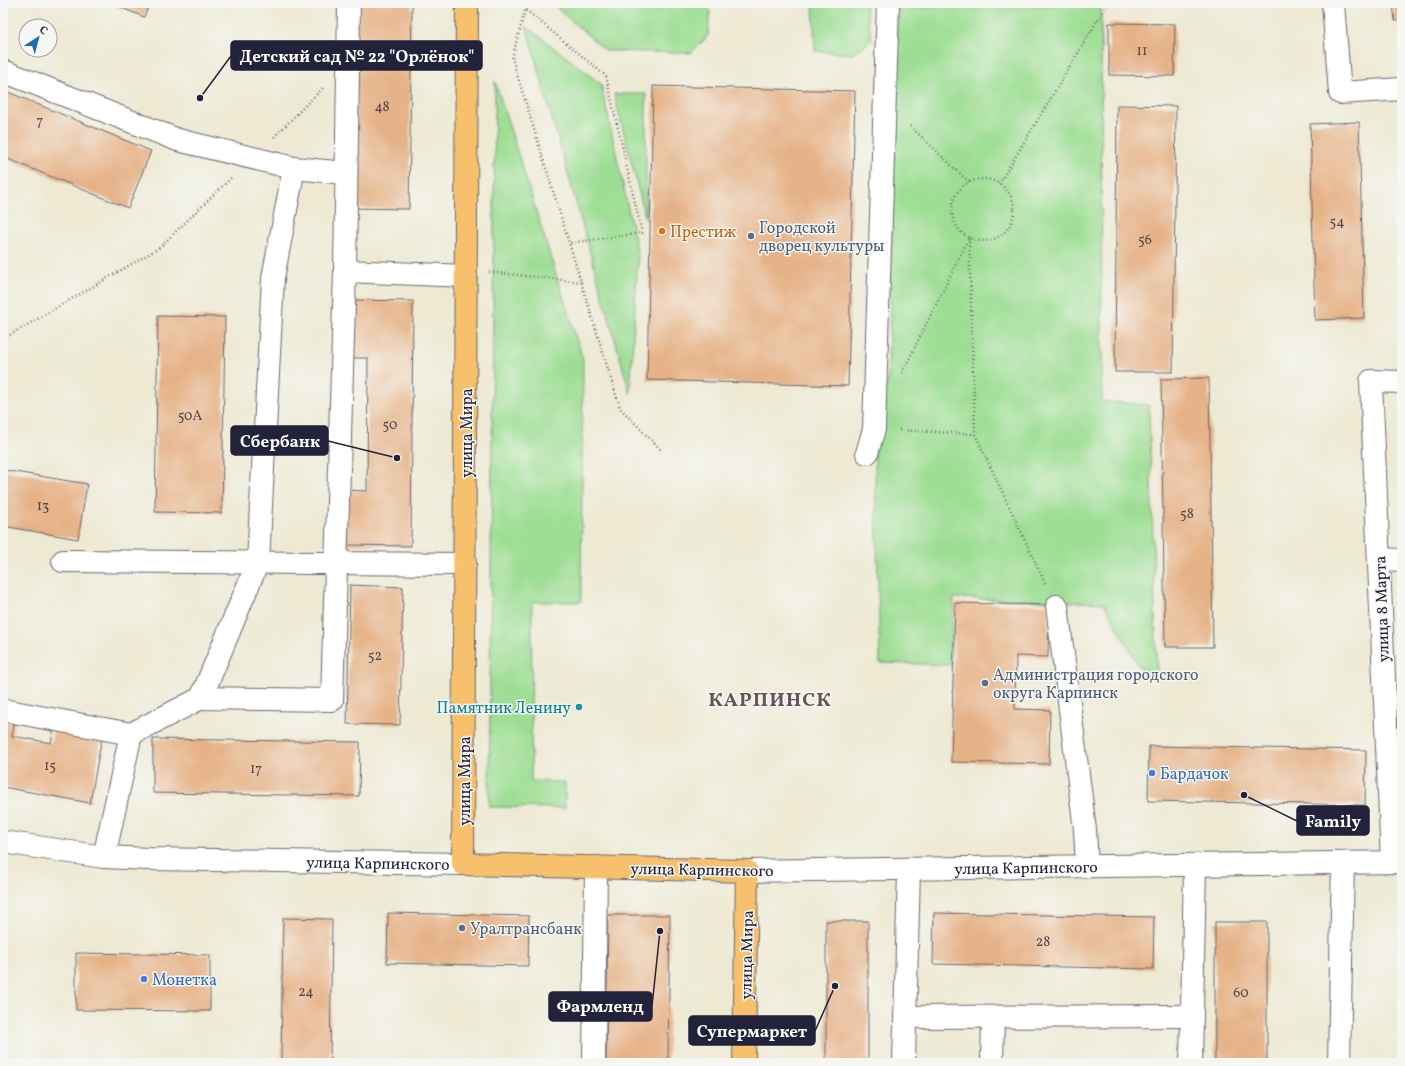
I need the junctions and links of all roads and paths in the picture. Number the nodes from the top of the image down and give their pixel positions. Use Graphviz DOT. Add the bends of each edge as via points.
graph roads {
  1 [pos="349,3"];
  2 [pos="468,3"];
  3 [pos="527,3"];
  4 [pos="888,3"];
  5 [pos="1108,3"];
  6 [pos="1333,3"];
  7 [pos="526,10"];
  8 [pos="3,71"];
  9 [pos="324,82"];
  10 [pos="1402,89"];
  11 [pos="884,102"];
  12 [pos="252,158"];
  13 [pos="294,168"];
  14 [pos="346,173"];
  15 [pos="969,182"];
  16 [pos="999,184"];
  17 [pos="969,238"];
  18 [pos="569,243"];
  19 [pos="345,272"];
  20 [pos="466,273"];
  21 [pos="582,282"];
  22 [pos="3,339"];
  23 [pos="899,379"];
  24 [pos="1402,382"];
  25 [pos="874,429"];
  26 [pos="975,434"];
  27 [pos="662,451"];
  28 [pos="867,453"];
  29 [pos="1379,559"];
  30 [pos="1402,560"];
  31 [pos="63,561"];
  32 [pos="258,562"];
  33 [pos="336,563"];
  34 [pos="465,564"];
  35 [pos="1057,606"];
  36 [pos="201,698"];
  37 [pos="3,710"];
  38 [pos="131,734"];
  39 [pos="3,842"];
  40 [pos="104,857"];
  41 [pos="1397,862"];
  42 [pos="1343,863"];
  43 [pos="463,864"];
  44 [pos="1195,865"];
  45 [pos="1087,866"];
  46 [pos="596,867"];
  47 [pos="909,869"];
  48 [pos="747,871"];
  49 [pos="1192,1016"];
  50 [pos="905,1017"];
  51 [pos="993,1017"];
  52 [pos="594,1063"];
  53 [pos="744,1063"];
  54 [pos="904,1063"];
  55 [pos="992,1063"];
  56 [pos="1191,1063"];
  57 [pos="1339,1063"];
  1 -- 14 [label="street"];
  2 -- 20 [label="main road, улица Мира"];
  3 -- 7 [label="path"];
  4 -- 11 [label="street"];
  5 -- 16 [label="path"];
  6 -- 10 [label="street" via="1340,93"];
  7 -- 18 [label="path" via="512,58"];
  7 -- 18 [label="path" via="606,76 642,233"];
  8 -- 12 [label="street" via="178,140"];
  9 -- 12 [label="path" via="322,89"];
  11 -- 15 [label="path"];
  11 -- 25 [label="street"];
  12 -- 13 [label="street"];
  12 -- 22 [label="path" via="159,248"];
  13 -- 14 [label="street"];
  13 -- 32 [label="street" via="273,278"];
  14 -- 19 [label="street"];
  15 -- 16 [label="path" via="989,179"];
  15 -- 17 [label="path" via="955,196 952,205 955,224"];
  16 -- 17 [label="path" via="1012,199 1014,209 1007,229 1000,236 990,240"];
  17 -- 23 [label="path"];
  17 -- 26 [label="path"];
  18 -- 21 [label="path"];
  19 -- 20 [label="street"];
  19 -- 33 [label="street"];
  20 -- 21 [label="path"];
  20 -- 34 [label="main road, улица Мира"];
  21 -- 27 [label="path" via="620,408"];
  24 -- 29 [label="street, улица 8 Марта" via="1372,381"];
  25 -- 26 [label="path"];
  25 -- 28 [label="street"];
  26 -- 35 [label="path"];
  29 -- 30 [label="street"];
  29 -- 41 [label="street, улица 8 Марта"];
  31 -- 32 [label="street"];
  32 -- 33 [label="street"];
  32 -- 36 [label="street"];
  33 -- 34 [label="street"];
  33 -- 36 [label="street" via="332,700"];
  34 -- 43 [label="main road, улица Мира"];
  35 -- 45 [label="street" via="1085,830"];
  36 -- 38 [label="street"];
  37 -- 38 [label="street"];
  38 -- 40 [label="street"];
  39 -- 40 [label="street, улица Карпинского"];
  40 -- 43 [label="street, улица Карпинского"];
  41 -- 42 [label="street, улица Карпинского"];
  42 -- 44 [label="street, улица Карпинского"];
  42 -- 57 [label="street"];
  43 -- 46 [label="main road, улица Карпинского"];
  44 -- 45 [label="street, улица Карпинского"];
  44 -- 49 [label="street"];
  45 -- 47 [label="street, улица Карпинского"];
  46 -- 48 [label="main road, улица Карпинского"];
  46 -- 52 [label="street"];
  47 -- 48 [label="street, улица Карпинского"];
  47 -- 50 [label="street"];
  48 -- 53 [label="main road, улица Мира"];
  49 -- 51 [label="street"];
  49 -- 56 [label="street"];
  50 -- 51 [label="street"];
  50 -- 54 [label="street"];
  51 -- 55 [label="street"];
}
